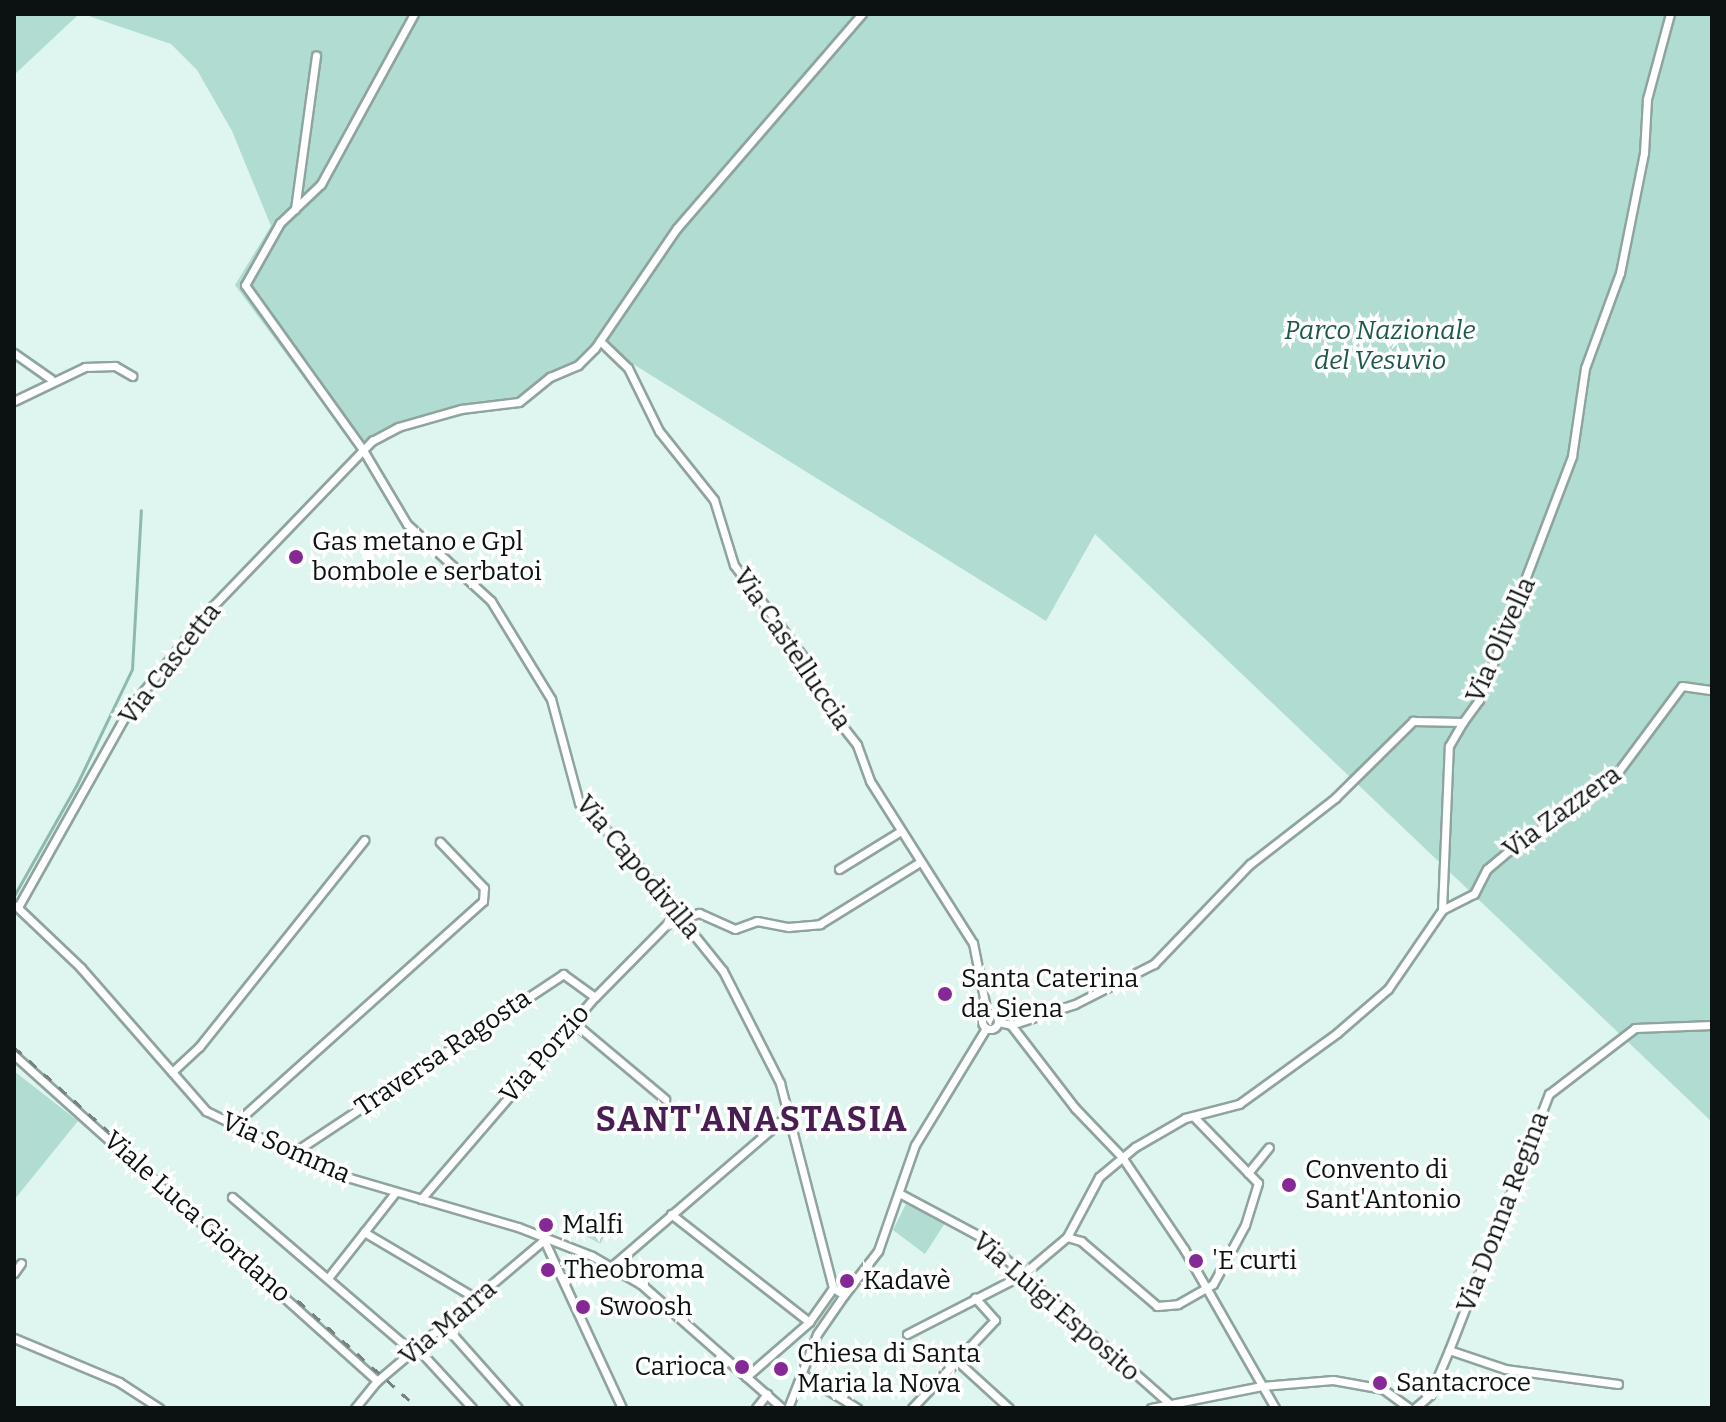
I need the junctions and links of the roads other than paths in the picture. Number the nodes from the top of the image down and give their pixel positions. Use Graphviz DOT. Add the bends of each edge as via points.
graph roads {
  1 [pos="414,14"];
  2 [pos="862,14"];
  3 [pos="1670,14"];
  4 [pos="316,55"];
  5 [pos="295,209"];
  6 [pos="600,341"];
  7 [pos="14,353"];
  8 [pos="132,376"];
  9 [pos="51,379"];
  10 [pos="14,401"];
  11 [pos="363,450"];
  12 [pos="1712,690"];
  13 [pos="1463,722"];
  14 [pos="901,831"];
  15 [pos="364,840"];
  16 [pos="440,842"];
  17 [pos="920,862"];
  18 [pos="839,869"];
  19 [pos="16,906"];
  20 [pos="1442,910"];
  21 [pos="675,916"];
  22 [pos="595,997"];
  23 [pos="987,1013"];
  24 [pos="573,1022"];
  25 [pos="999,1022"];
  26 [pos="1011,1025"];
  27 [pos="1712,1025"];
  28 [pos="986,1028"];
  29 [pos="14,1055"];
  30 [pos="172,1072"];
  31 [pos="665,1099"];
  32 [pos="790,1113"];
  33 [pos="1193,1116"];
  34 [pos="231,1127"];
  35 [pos="1269,1147"];
  36 [pos="290,1155"];
  37 [pos="1122,1157"];
  38 [pos="1248,1173"];
  39 [pos="395,1193"];
  40 [pos="899,1193"];
  41 [pos="232,1197"];
  42 [pos="421,1199"];
  43 [pos="671,1214"];
  44 [pos="364,1232"];
  45 [pos="1067,1237"];
  46 [pos="544,1240"];
  47 [pos="21,1263"];
  48 [pos="611,1267"];
  49 [pos="14,1273"];
  50 [pos="1022,1275"];
  51 [pos="328,1278"];
  52 [pos="833,1288"];
  53 [pos="1204,1291"];
  54 [pos="844,1295"];
  55 [pos="975,1298"];
  56 [pos="479,1300"];
  57 [pos="809,1322"];
  58 [pos="446,1327"];
  59 [pos="907,1334"];
  60 [pos="14,1338"];
  61 [pos="1449,1350"];
  62 [pos="416,1351"];
  63 [pos="954,1358"];
  64 [pos="802,1374"];
  65 [pos="746,1377"];
  66 [pos="377,1381"];
  67 [pos="1618,1384"];
  68 [pos="1262,1386"];
  69 [pos="767,1394"];
  70 [pos="1171,1406"];
  71 [pos="357,1407"];
  72 [pos="159,1408"];
  73 [pos="472,1408"];
  74 [pos="518,1408"];
  75 [pos="622,1408"];
  76 [pos="756,1408"];
  77 [pos="785,1408"];
  78 [pos="857,1408"];
  79 [pos="912,1408"];
  80 [pos="1009,1408"];
  81 [pos="1151,1408"];
  82 [pos="1275,1408"];
  83 [pos="1409,1408"];
  84 [pos="1415,1408"];
  1 -- 5 [label="street" via="321,184"];
  2 -- 6 [label="street, Via Cascetta" via="677,228"];
  3 -- 13 [label="street, Via Olivella" via="1647,99 1644,153 1620,273 1585,368 1562,493 1479,700"];
  4 -- 5 [label="street"];
  5 -- 11 [label="street, Via Capodivilla" via="280,223 245,285"];
  6 -- 11 [label="street, Via Cascetta" via="578,365 550,377 519,402 461,409 398,427"];
  6 -- 14 [label="street, Via Castelluccia" via="628,368 659,431 714,500 734,565 804,658"];
  7 -- 9 [label="street"];
  8 -- 9 [label="street" via="115,366 85,367"];
  9 -- 10 [label="street"];
  11 -- 19 [label="street, Via Cascetta" via="193,628 129,709"];
  11 -- 21 [label="street, Via Capodivilla" via="407,524 491,601 551,699 575,796"];
  12 -- 20 [label="street, Via Zazzera" via="1682,686 1612,780 1511,849 1487,869 1474,894"];
  13 -- 20 [label="street" via="1449,746"];
  13 -- 26 [label="street, Via Olivella" via="1413,721 1335,798 1250,864 1154,964 1075,1004"];
  14 -- 17 [label="street, Via Castelluccia"];
  14 -- 18 [label="street"];
  15 -- 30 [label="street" via="199,1047"];
  16 -- 34 [label="street" via="484,888 483,901"];
  17 -- 21 [label="street" via="820,924 788,927 757,921 735,929 699,913"];
  17 -- 23 [label="street, Via Castelluccia" via="973,943"];
  19 -- 30 [label="street, Via Somma" via="81,968"];
  20 -- 33 [label="street" via="1371,1006 1239,1104"];
  21 -- 22 [label="street, Via Porzio"];
  21 -- 32 [label="street, Via Capodivilla" via="723,971 742,1003"];
  22 -- 24 [label="street, Via Porzio"];
  22 -- 36 [label="street, Traversa Ragosta" via="563,974"];
  23 -- 25 [label="street" via="997,1015"];
  23 -- 28 [label="street, Via Castelluccia" via="982,1019"];
  24 -- 31 [label="street"];
  24 -- 42 [label="street, Via Porzio"];
  25 -- 26 [label="street"];
  25 -- 28 [label="street"];
  26 -- 37 [label="street" via="1075,1108"];
  27 -- 61 [label="street, Via Donna Regina" via="1635,1028 1549,1094"];
  28 -- 40 [label="street" via="915,1145"];
  29 -- 66 [label="street, Viale Luca Giordano"];
  30 -- 34 [label="street, Via Somma" via="206,1111"];
  32 -- 43 [label="street"];
  32 -- 52 [label="street, Via Capodivilla" via="807,1201"];
  33 -- 37 [label="street"];
  33 -- 38 [label="street"];
  34 -- 36 [label="street, Via Somma"];
  35 -- 38 [label="street"];
  36 -- 39 [label="street, Via Somma"];
  37 -- 45 [label="street" via="1099,1177"];
  37 -- 53 [label="street" via="1184,1249"];
  38 -- 53 [label="street" via="1258,1183 1245,1225"];
  39 -- 42 [label="street, Via Somma"];
  39 -- 44 [label="street"];
  40 -- 50 [label="street, Via Luigi Esposito" via="981,1237"];
  40 -- 54 [label="street" via="873,1260"];
  41 -- 51 [label="street"];
  42 -- 46 [label="street, Via Somma" via="518,1227"];
  43 -- 48 [label="street"];
  43 -- 57 [label="street"];
  44 -- 51 [label="street"];
  44 -- 56 [label="street"];
  45 -- 50 [label="street"];
  45 -- 53 [label="street" via="1089,1248 1157,1306 1165,1308"];
  46 -- 48 [label="street, Via Somma" via="555,1239"];
  46 -- 56 [label="street, Via Marra"];
  46 -- 75 [label="street"];
  47 -- 49 [label="street"];
  48 -- 65 [label="street, Via Somma" via="642,1285"];
  50 -- 55 [label="street"];
  50 -- 70 [label="street, Via Luigi Esposito"];
  51 -- 62 [label="street"];
  52 -- 54 [label="street"];
  52 -- 57 [label="street"];
  53 -- 68 [label="street"];
  54 -- 64 [label="street" via="817,1334"];
  55 -- 59 [label="street"];
  55 -- 63 [label="street" via="995,1320"];
  56 -- 58 [label="street, Via Marra"];
  57 -- 65 [label="street"];
  58 -- 62 [label="street, Via Marra"];
  58 -- 74 [label="street"];
  60 -- 72 [label="street" via="119,1382"];
  61 -- 67 [label="street" via="1505,1369"];
  61 -- 84 [label="street, Via Donna Regina" via="1430,1395"];
  62 -- 66 [label="street, Via Marra"];
  62 -- 73 [label="street"];
  63 -- 79 [label="street"];
  63 -- 80 [label="street"];
  64 -- 77 [label="street"];
  64 -- 78 [label="street"];
  65 -- 69 [label="street, Via Somma"];
  66 -- 71 [label="street, Via Marra"];
  68 -- 70 [label="street"];
  68 -- 82 [label="street"];
  68 -- 83 [label="street" via="1333,1380 1361,1384 1383,1389"];
  69 -- 76 [label="street"];
  69 -- 77 [label="street, Via Somma"];
  70 -- 81 [label="street"];
}
